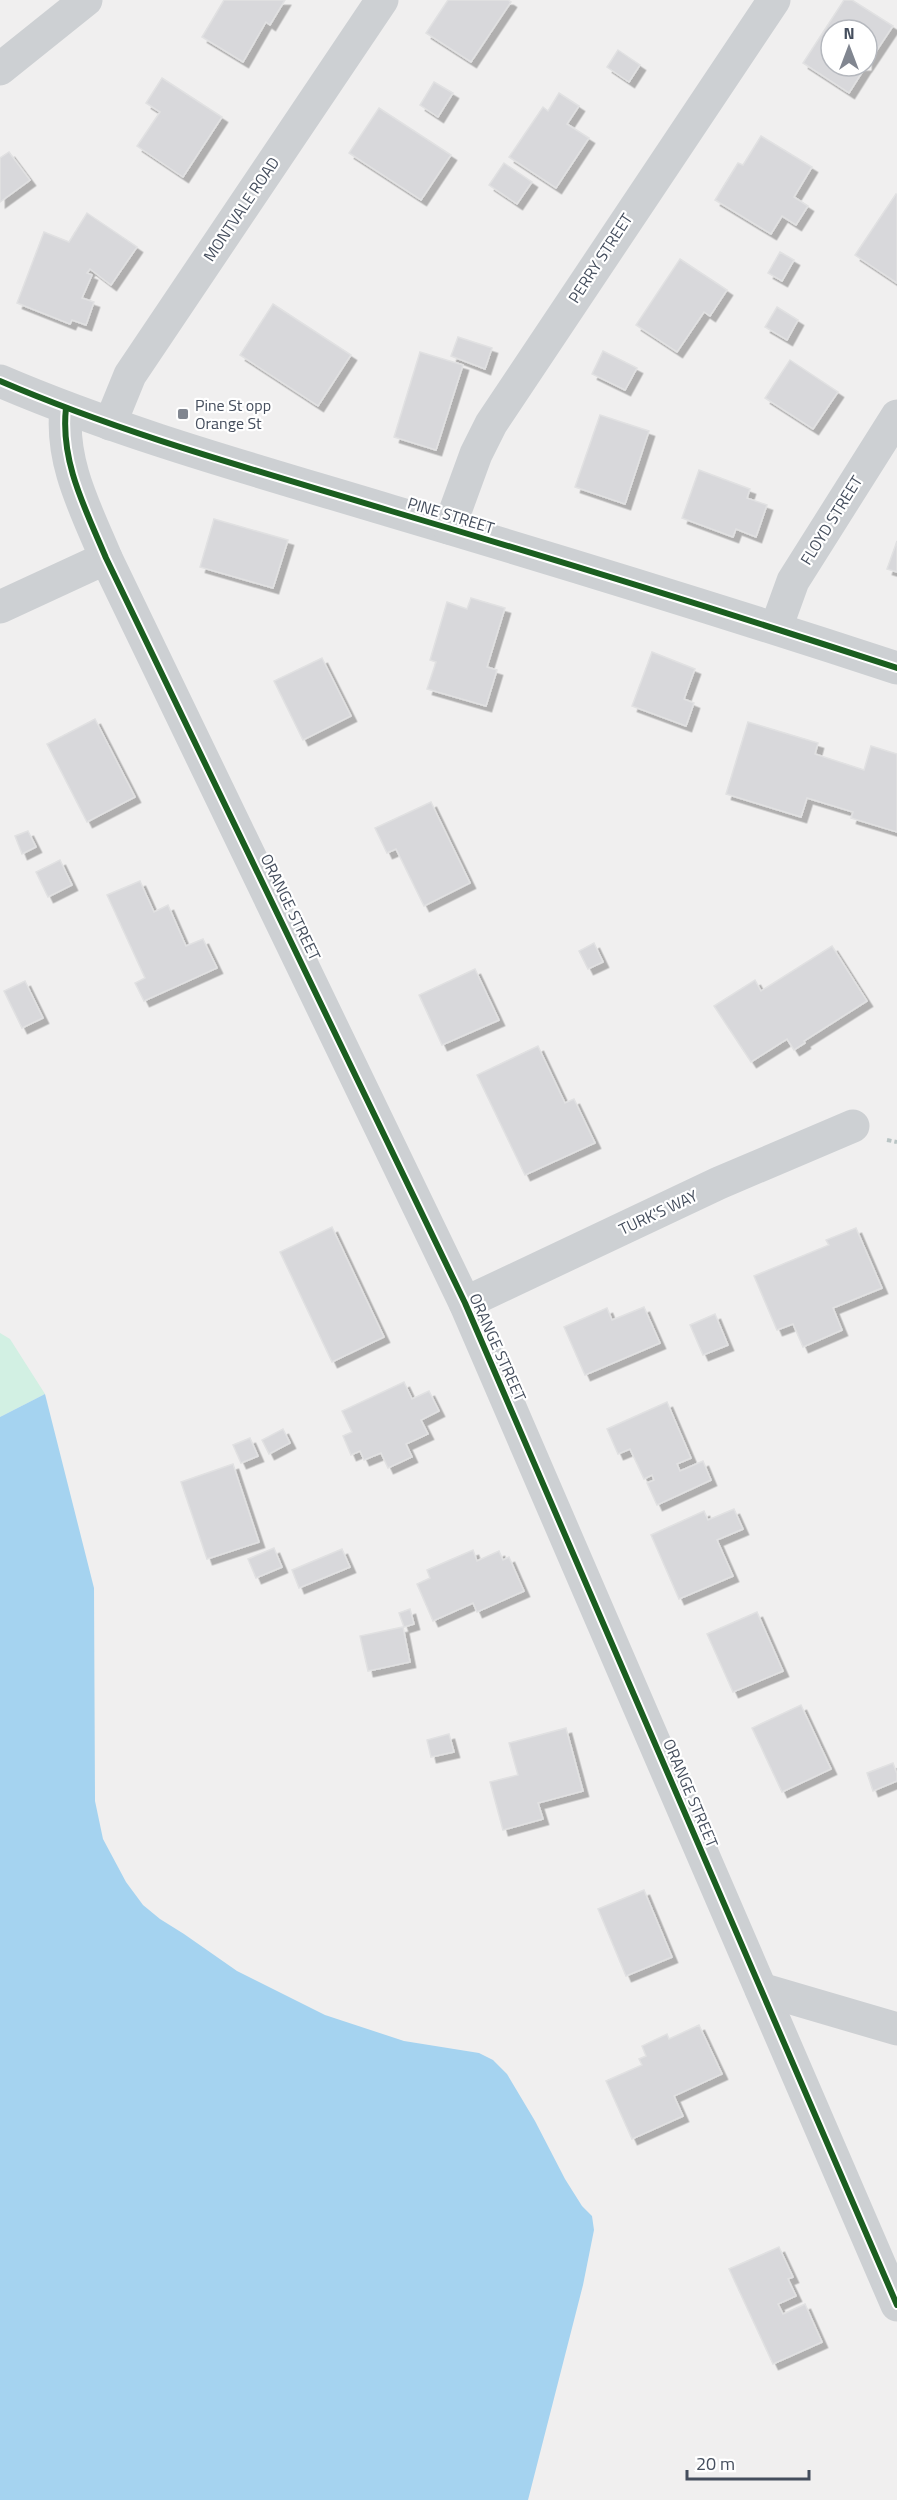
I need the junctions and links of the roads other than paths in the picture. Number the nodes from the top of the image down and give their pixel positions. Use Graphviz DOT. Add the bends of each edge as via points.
graph roads {
  1 [pos="86,0"];
  2 [pos="382,0"];
  3 [pos="774,0"];
  4 [pos="0,69"];
  5 [pos="0,381"];
  6 [pos="66,408"];
  7 [pos="897,416"];
  8 [pos="110,424"];
  9 [pos="449,528"];
  10 [pos="106,558"];
  11 [pos="0,607"];
  12 [pos="776,628"];
  13 [pos="897,668"];
  14 [pos="853,1126"];
  15 [pos="465,1303"];
  16 [pos="761,1989"];
  17 [pos="897,2029"];
  18 [pos="897,2305"];
  1 -- 4 [label="street"];
  2 -- 8 [label="street, MONTVALE ROAD" via="135,367"];
  3 -- 9 [label="street, PERRY STREET" via="491,424"];
  5 -- 6 [label="street, PINE STREET"];
  6 -- 8 [label="street, PINE STREET"];
  6 -- 10 [label="street, ORANGE STREET" via="64,430 72,474"];
  7 -- 12 [label="street, FLOYD STREET" via="793,581"];
  8 -- 9 [label="street, PINE STREET"];
  9 -- 12 [label="street, PINE STREET"];
  10 -- 11 [label="street"];
  10 -- 15 [label="street, ORANGE STREET"];
  12 -- 13 [label="street, PINE STREET"];
  14 -- 15 [label="street, TURK'S WAY" via="719,1183"];
  15 -- 16 [label="street, ORANGE STREET"];
  16 -- 17 [label="street"];
  16 -- 18 [label="street, ORANGE STREET"];
}
